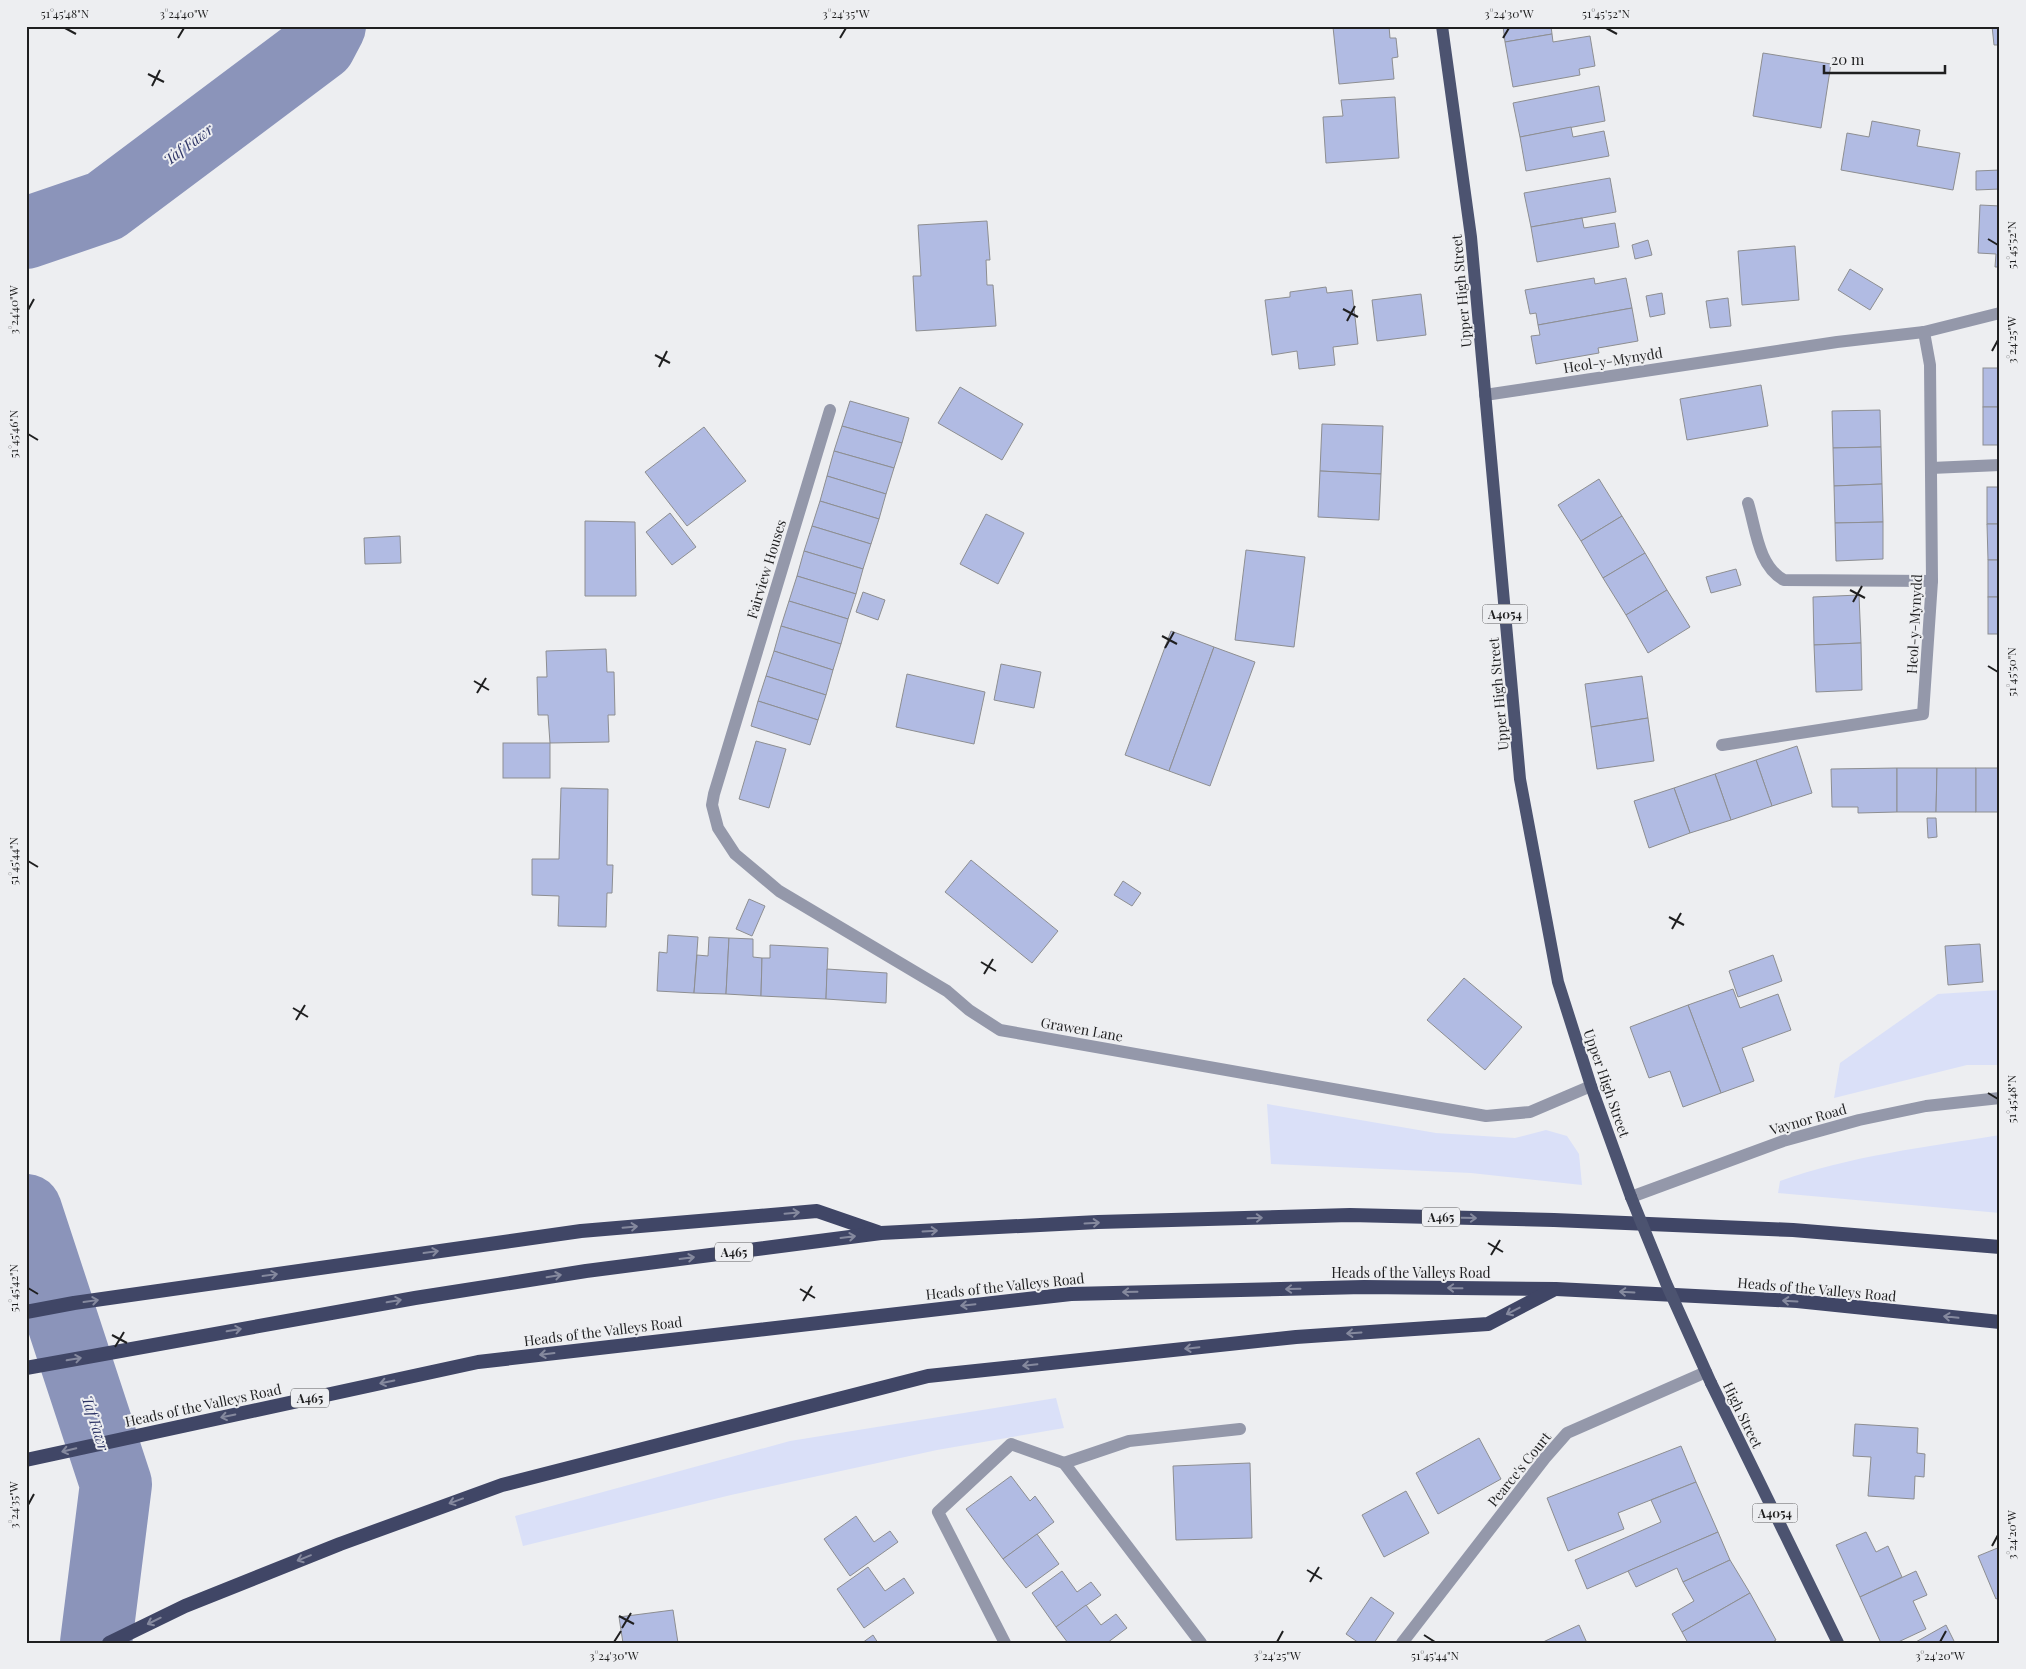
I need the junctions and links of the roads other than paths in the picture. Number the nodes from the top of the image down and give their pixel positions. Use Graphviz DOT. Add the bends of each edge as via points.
graph roads {
  1 [pos="1442,26"];
  2 [pos="2000,313"];
  3 [pos="1924,332"];
  4 [pos="1485,394"];
  5 [pos="830,410"];
  6 [pos="2000,466"];
  7 [pos="1932,468"];
  8 [pos="1748,503"];
  9 [pos="1932,581"];
  10 [pos="730,737"];
  11 [pos="1722,745"];
  12 [pos="1591,1086"];
  13 [pos="2000,1098"];
  14 [pos="1630,1193"];
  15 [pos="881,1233"];
  16 [pos="2000,1247"];
  17 [pos="1556,1289"];
  18 [pos="26,1312"];
  19 [pos="2000,1322"];
  20 [pos="26,1368"];
  21 [pos="1708,1378"];
  22 [pos="1240,1429"];
  23 [pos="26,1460"];
  24 [pos="1064,1464"];
  25 [pos="109,1643"];
  26 [pos="1005,1643"];
  27 [pos="1201,1643"];
  28 [pos="1402,1643"];
  29 [pos="1838,1643"];
  1 -- 4 [label="main road, Upper High Street / A4054" via="1471,237"];
  2 -- 3 [label="street, Heol-y-Mynydd"];
  3 -- 4 [label="street, Heol-y-Mynydd" via="1827,343"];
  3 -- 7 [label="street, Heol-y-Mynydd" via="1930,365"];
  4 -- 12 [label="main road, Upper High Street / A4054" via="1520,779 1558,982"];
  5 -- 10 [label="street, Fairview Houses"];
  6 -- 7 [label="street"];
  7 -- 9 [label="street, Heol-y-Mynydd"];
  8 -- 9 [label="street" via="1765,563 1784,580"];
  9 -- 11 [label="street, Heol-y-Mynydd" via="1923,714"];
  10 -- 12 [label="street, Grawen Lane" via="712,805 718,828 735,854 779,891 947,991 1000,1030 1486,1116 1530,1112"];
  12 -- 14 [label="main road, Upper High Street / A4054"];
  13 -- 14 [label="street, Vaynor Road" via="1926,1106 1811,1133 1646,1192"];
  14 -- 21 [label="main road, High Street / A4054, bridge"];
  15 -- 16 [label="highway, A465, one-way" via="1098,1222 1350,1215 1793,1230"];
  18 -- 15 [label="highway, one-way" via="581,1231 817,1211"];
  20 -- 15 [label="highway, A465, one-way" via="415,1298 586,1271"];
  19 -- 17 [label="highway, Heads of the Valleys Road / A465, one-way" via="1797,1301"];
  17 -- 23 [label="highway, Heads of the Valleys Road / A465, one-way" via="1364,1287 1071,1294 478,1362"];
  17 -- 25 [label="highway, one-way" via="1488,1324 1296,1337 928,1376 502,1485 184,1606"];
  21 -- 28 [label="street, Pearce's Court" via="1682,1383 1567,1433"];
  21 -- 29 [label="main road, High Street / A4054"];
  22 -- 24 [label="street" via="1129,1441"];
  24 -- 26 [label="street" via="1012,1444 938,1512"];
  24 -- 27 [label="street"];
}
